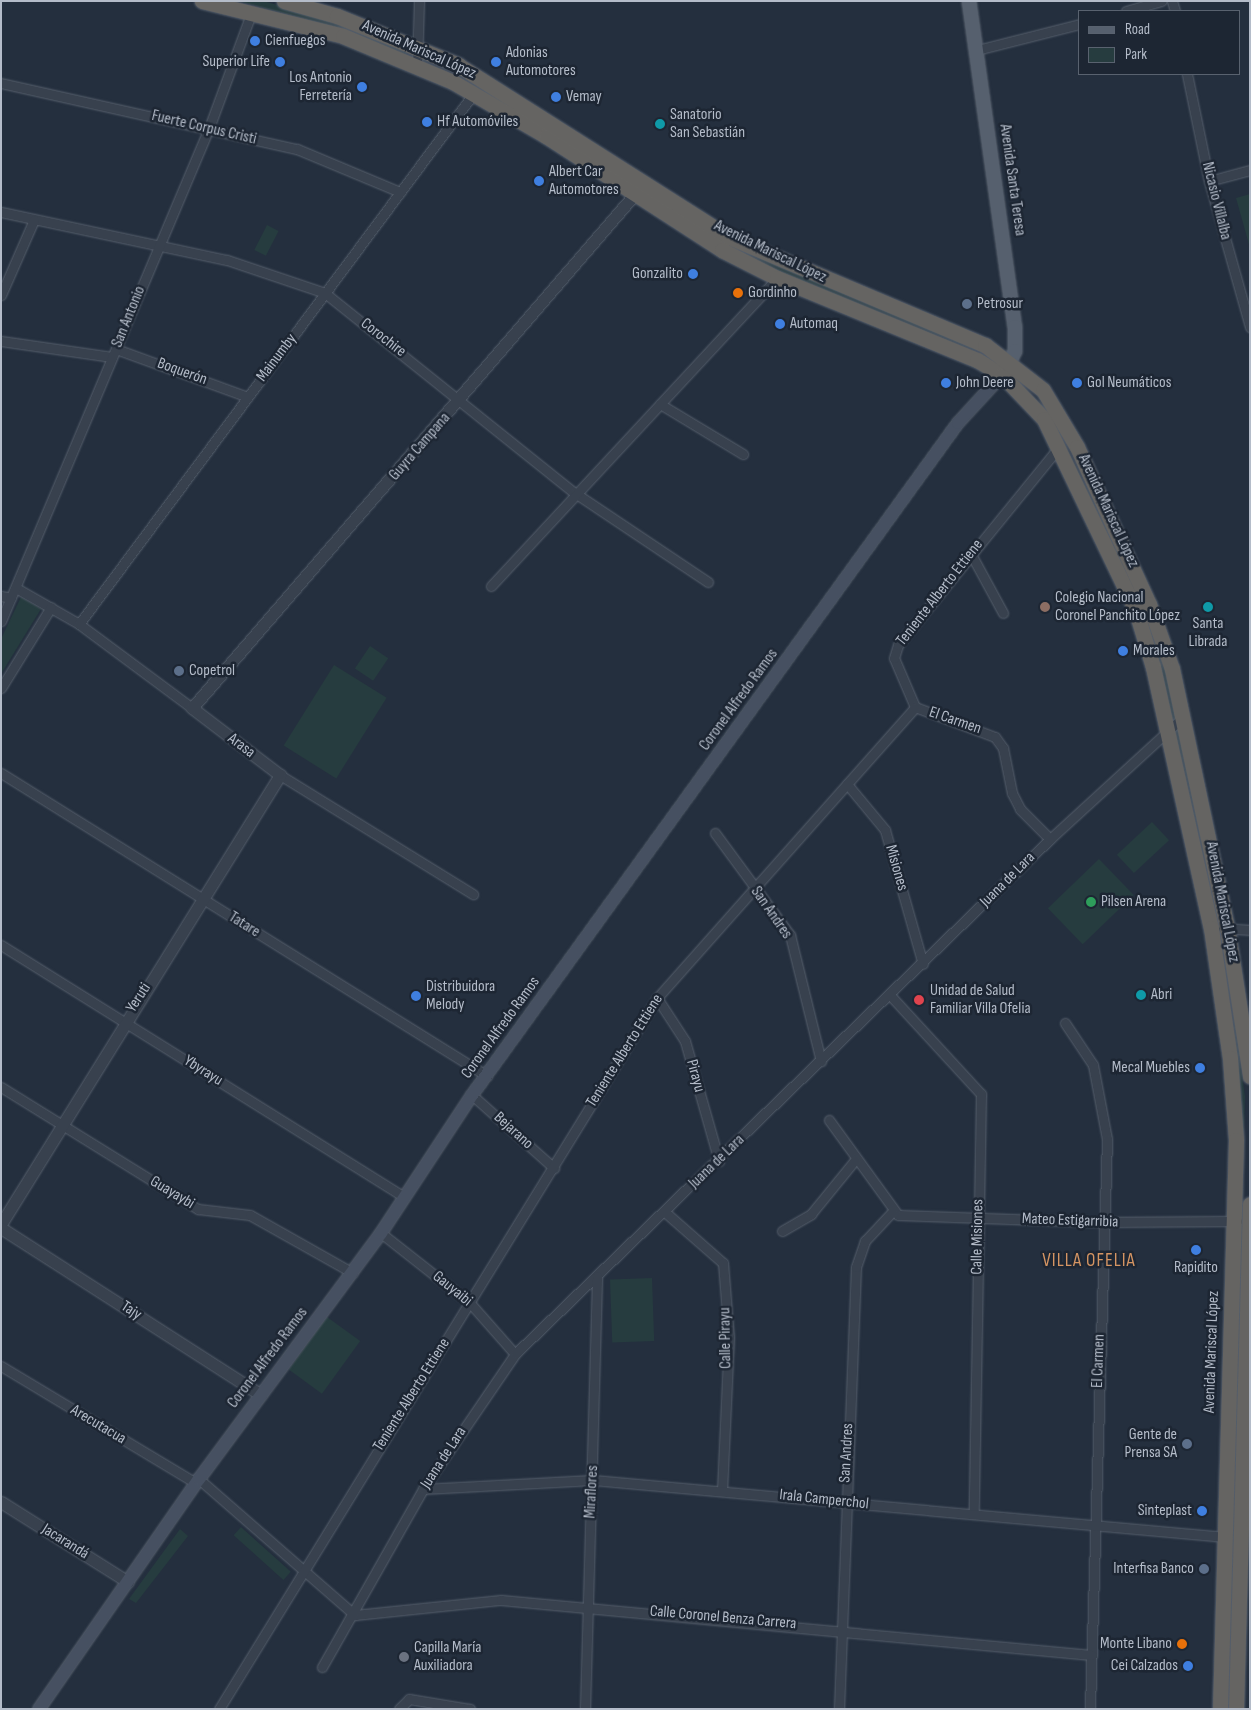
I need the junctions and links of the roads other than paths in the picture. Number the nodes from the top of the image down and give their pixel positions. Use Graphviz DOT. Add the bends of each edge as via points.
graph roads {
  1 [pos="202,1"];
  2 [pos="284,1"];
  3 [pos="419,1"];
  4 [pos="969,1"];
  5 [pos="1162,1"];
  6 [pos="1130,10"];
  7 [pos="252,11"];
  8 [pos="1078,25"];
  9 [pos="419,48"];
  10 [pos="977,50"];
  11 [pos="417,65"];
  12 [pos="1187,75"];
  13 [pos="1,83"];
  14 [pos="474,93"];
  15 [pos="209,128"];
  16 [pos="1250,170"];
  17 [pos="1209,181"];
  18 [pos="644,182"];
  19 [pos="400,192"];
  20 [pos="634,195"];
  21 [pos="1,212"];
  22 [pos="34,220"];
  23 [pos="158,245"];
  24 [pos="777,278"];
  25 [pos="325,293"];
  26 [pos="1,295"];
  27 [pos="1250,327"];
  28 [pos="1,341"];
  29 [pos="114,353"];
  30 [pos="1012,363"];
  31 [pos="1002,375"];
  32 [pos="248,397"];
  33 [pos="462,399"];
  34 [pos="660,404"];
  35 [pos="1059,448"];
  36 [pos="743,454"];
  37 [pos="575,493"];
  38 [pos="971,554"];
  39 [pos="708,582"];
  40 [pos="491,586"];
  41 [pos="16,588"];
  42 [pos="1,596"];
  43 [pos="11,598"];
  44 [pos="51,607"];
  45 [pos="1003,613"];
  46 [pos="1,621"];
  47 [pos="79,624"];
  48 [pos="1,688"];
  49 [pos="915,707"];
  50 [pos="192,708"];
  51 [pos="1184,716"];
  52 [pos="1169,727"];
  53 [pos="1,773"];
  54 [pos="280,775"];
  55 [pos="847,784"];
  56 [pos="715,833"];
  57 [pos="1050,839"];
  58 [pos="753,888"];
  59 [pos="473,894"];
  60 [pos="203,899"];
  61 [pos="1227,927"];
  62 [pos="1211,928"];
  63 [pos="1250,930"];
  64 [pos="1,945"];
  65 [pos="923,964"];
  66 [pos="890,995"];
  67 [pos="1238,996"];
  68 [pos="657,998"];
  69 [pos="1221,998"];
  70 [pos="124,1021"];
  71 [pos="1065,1023"];
  72 [pos="821,1061"];
  73 [pos="487,1076"];
  74 [pos="1250,1076"];
  75 [pos="1,1087"];
  76 [pos="472,1095"];
  77 [pos="829,1120"];
  78 [pos="60,1124"];
  79 [pos="854,1160"];
  80 [pos="719,1161"];
  81 [pos="554,1168"];
  82 [pos="405,1197"];
  83 [pos="1250,1204"];
  84 [pos="893,1211"];
  85 [pos="666,1213"];
  86 [pos="978,1218"];
  87 [pos="1232,1221"];
  88 [pos="1249,1221"];
  89 [pos="1103,1222"];
  90 [pos="1,1224"];
  91 [pos="1,1228"];
  92 [pos="782,1231"];
  93 [pos="381,1233"];
  94 [pos="352,1273"];
  95 [pos="597,1276"];
  96 [pos="1231,1287"];
  97 [pos="1249,1288"];
  98 [pos="470,1302"];
  99 [pos="515,1354"];
  100 [pos="1,1366"];
  101 [pos="262,1395"];
  102 [pos="593,1480"];
  103 [pos="197,1481"];
  104 [pos="423,1489"];
  105 [pos="722,1490"];
  106 [pos="1,1502"];
  107 [pos="844,1502"];
  108 [pos="974,1514"];
  109 [pos="1093,1526"];
  110 [pos="1224,1536"];
  111 [pos="302,1572"];
  112 [pos="128,1582"];
  113 [pos="586,1606"];
  114 [pos="1223,1606"];
  115 [pos="1244,1609"];
  116 [pos="354,1615"];
  117 [pos="840,1629"];
  118 [pos="1091,1655"];
  119 [pos="322,1667"];
  120 [pos="39,1709"];
  121 [pos="219,1709"];
  122 [pos="400,1709"];
  123 [pos="470,1709"];
  124 [pos="585,1709"];
  125 [pos="839,1709"];
  126 [pos="1090,1709"];
  127 [pos="1220,1709"];
  128 [pos="1236,1709"];
  1 -- 7 [label="highway, Avenida Mariscal López"];
  2 -- 9 [label="highway, Avenida Mariscal López"];
  3 -- 9 [label="street"];
  4 -- 10 [label="main road, Avenida Santa Teresa"];
  5 -- 6 [label="street"];
  7 -- 11 [label="highway, Avenida Mariscal López" via="343,36"];
  7 -- 15 [label="street, San Antonio"];
  8 -- 10 [label="street"];
  9 -- 11 [label="street"];
  9 -- 18 [label="highway, Avenida Mariscal López" via="484,79"];
  10 -- 30 [label="main road, Avenida Santa Teresa" via="1015,327"];
  11 -- 14 [label="highway, Avenida Mariscal López"];
  12 -- 17 [label="street, Nicasio Villalba"];
  13 -- 15 [label="street, Fuerte Corpus Cristi"];
  14 -- 19 [label="street, Mainumby"];
  14 -- 20 [label="highway, Avenida Mariscal López"];
  15 -- 19 [label="street, Fuerte Corpus Cristi" via="296,149"];
  15 -- 23 [label="street, San Antonio"];
  16 -- 17 [label="street"];
  17 -- 27 [label="street, Nicasio Villalba"];
  18 -- 20 [label="street, Guyra Campana"];
  18 -- 30 [label="highway, Avenida Mariscal López" via="762,254 972,339"];
  19 -- 25 [label="street, Mainumby"];
  20 -- 24 [label="highway, Avenida Mariscal López" via="722,250"];
  20 -- 33 [label="street, Guyra Campana"];
  21 -- 22 [label="street, Corochire"];
  22 -- 23 [label="street, Corochire"];
  22 -- 26 [label="street"];
  23 -- 25 [label="street, Corochire" via="227,260"];
  23 -- 29 [label="street, San Antonio"];
  24 -- 31 [label="highway, Avenida Mariscal López" via="966,355"];
  24 -- 34 [label="street"];
  25 -- 32 [label="street, Mainumby"];
  25 -- 33 [label="street, Corochire"];
  28 -- 29 [label="street, Boquerón"];
  29 -- 32 [label="street, Boquerón"];
  29 -- 41 [label="street, San Antonio"];
  30 -- 31 [label="main road"];
  30 -- 51 [label="highway, Avenida Mariscal López" via="1054,404 1077,447 1149,604"];
  31 -- 35 [label="highway, Avenida Mariscal López" via="1033,402"];
  31 -- 73 [label="main road, Coronel Alfredo Ramos" via="958,424"];
  32 -- 47 [label="street, Mainumby"];
  33 -- 37 [label="street, Corochire"];
  33 -- 50 [label="street, Guyra Campana"];
  34 -- 36 [label="street"];
  34 -- 37 [label="street"];
  35 -- 38 [label="street, Teniente Alberto Ettiene"];
  35 -- 52 [label="highway, Avenida Mariscal López" via="1136,611"];
  37 -- 39 [label="street, Corochire"];
  37 -- 40 [label="street"];
  38 -- 45 [label="street"];
  38 -- 49 [label="street, Teniente Alberto Ettiene" via="894,651"];
  41 -- 43 [label="street, San Antonio"];
  41 -- 44 [label="street, Arasa"];
  42 -- 43 [label="street"];
  43 -- 46 [label="street, San Antonio"];
  44 -- 47 [label="street, Arasa"];
  44 -- 48 [label="street"];
  47 -- 50 [label="street, Arasa"];
  49 -- 55 [label="street, Teniente Alberto Ettiene"];
  49 -- 57 [label="street, El Carmen" via="995,737 1003,748 1012,793 1020,810"];
  50 -- 54 [label="street, Arasa"];
  51 -- 52 [label="street, Juana de Lara"];
  51 -- 61 [label="highway, Avenida Mariscal López"];
  52 -- 57 [label="street, Juana de Lara"];
  52 -- 62 [label="highway, Avenida Mariscal López"];
  53 -- 60 [label="street, Tatare"];
  54 -- 59 [label="street, Arasa"];
  54 -- 60 [label="street, Yeruti"];
  55 -- 58 [label="street, Teniente Alberto Ettiene"];
  55 -- 65 [label="street, Misiones" via="886,830"];
  56 -- 58 [label="street, San Andres"];
  57 -- 65 [label="street, Juana de Lara"];
  58 -- 68 [label="street, Teniente Alberto Ettiene"];
  58 -- 72 [label="street, San Andres" via="790,935"];
  60 -- 70 [label="street, Yeruti"];
  60 -- 73 [label="street, Tatare"];
  61 -- 62 [label="street"];
  61 -- 63 [label="street"];
  61 -- 67 [label="highway, Avenida Mariscal López"];
  62 -- 69 [label="highway, Avenida Mariscal López"];
  64 -- 70 [label="street, Ybyrayu"];
  65 -- 66 [label="street, Juana de Lara"];
  66 -- 72 [label="street, Juana de Lara"];
  66 -- 86 [label="street, Calle Misiones" via="980,1094"];
  67 -- 69 [label="highway"];
  67 -- 74 [label="highway, Avenida Mariscal López"];
  68 -- 80 [label="street, Pirayu" via="685,1041"];
  68 -- 81 [label="street, Teniente Alberto Ettiene"];
  69 -- 87 [label="highway, Avenida Mariscal López" via="1234,1092"];
  70 -- 78 [label="street, Yeruti"];
  70 -- 82 [label="street, Ybyrayu"];
  71 -- 89 [label="street, El Carmen" via="1093,1065 1107,1138"];
  72 -- 80 [label="street, Juana de Lara"];
  73 -- 76 [label="main road, Coronel Alfredo Ramos"];
  75 -- 78 [label="street, Guayaybi"];
  76 -- 81 [label="street, Bejarano"];
  76 -- 82 [label="main road, Coronel Alfredo Ramos"];
  77 -- 79 [label="street"];
  78 -- 90 [label="street, Yeruti"];
  78 -- 94 [label="street, Guayaybi" via="198,1209 250,1215"];
  79 -- 84 [label="street"];
  79 -- 92 [label="street" via="811,1214"];
  80 -- 85 [label="street, Juana de Lara"];
  81 -- 98 [label="street, Teniente Alberto Ettiene"];
  82 -- 93 [label="main road, Coronel Alfredo Ramos"];
  83 -- 88 [label="highway, Avenida Mariscal López"];
  84 -- 86 [label="street, Mateo Estigarribia" via="898,1215"];
  84 -- 107 [label="street, San Andres" via="865,1241 856,1267"];
  85 -- 95 [label="street, Juana de Lara"];
  85 -- 105 [label="street, Calle Pirayu" via="723,1263 729,1337"];
  86 -- 89 [label="street, Mateo Estigarribia"];
  86 -- 108 [label="street, Calle Misiones"];
  87 -- 88 [label="street, Mateo Estigarribia"];
  87 -- 89 [label="street, Mateo Estigarribia"];
  87 -- 96 [label="highway, Avenida Mariscal López"];
  88 -- 97 [label="highway, Avenida Mariscal López"];
  89 -- 109 [label="street, El Carmen"];
  91 -- 101 [label="street, Tajy"];
  93 -- 94 [label="main road, Coronel Alfredo Ramos"];
  93 -- 98 [label="street, Gauyaibi"];
  94 -- 101 [label="main road, Coronel Alfredo Ramos"];
  95 -- 99 [label="street, Juana de Lara"];
  95 -- 102 [label="street, Miraflores"];
  96 -- 97 [label="street"];
  96 -- 110 [label="highway, Avenida Mariscal López"];
  97 -- 115 [label="highway, Avenida Mariscal López"];
  98 -- 99 [label="street, Gauyaibi"];
  98 -- 111 [label="street, Teniente Alberto Ettiene"];
  99 -- 104 [label="street, Juana de Lara"];
  100 -- 103 [label="street, Arecutacua"];
  101 -- 103 [label="main road, Coronel Alfredo Ramos"];
  102 -- 104 [label="street, Irala Camperchol"];
  102 -- 105 [label="street, Irala Camperchol"];
  102 -- 113 [label="street, Miraflores"];
  103 -- 111 [label="street, Arecutacua"];
  103 -- 112 [label="main road, Coronel Alfredo Ramos"];
  104 -- 116 [label="street, Juana de Lara"];
  105 -- 107 [label="street, Irala Camperchol"];
  106 -- 112 [label="street, Jacarandá"];
  107 -- 108 [label="street, Irala Camperchol"];
  107 -- 117 [label="street, San Andres"];
  108 -- 109 [label="street, Irala Camperchol"];
  109 -- 110 [label="street, Irala Camperchol"];
  109 -- 118 [label="street, El Carmen"];
  110 -- 114 [label="highway, Avenida Mariscal López"];
  111 -- 116 [label="street, Arecutacua"];
  111 -- 121 [label="street, Teniente Alberto Ettiene"];
  112 -- 120 [label="main road, Coronel Alfredo Ramos"];
  113 -- 116 [label="street, Calle Coronel Benza Carrera" via="501,1600"];
  113 -- 117 [label="street, Calle Coronel Benza Carrera"];
  113 -- 124 [label="street, Miraflores"];
  114 -- 115 [label="street"];
  114 -- 127 [label="highway, Avenida Mariscal López"];
  115 -- 128 [label="highway, Avenida Mariscal López"];
  116 -- 119 [label="street, Juana de Lara"];
  117 -- 118 [label="street, Calle Coronel Benza Carrera"];
  117 -- 125 [label="street, San Andres"];
  118 -- 126 [label="street, El Carmen"];
  122 -- 123 [label="street" via="409,1699"];
}
